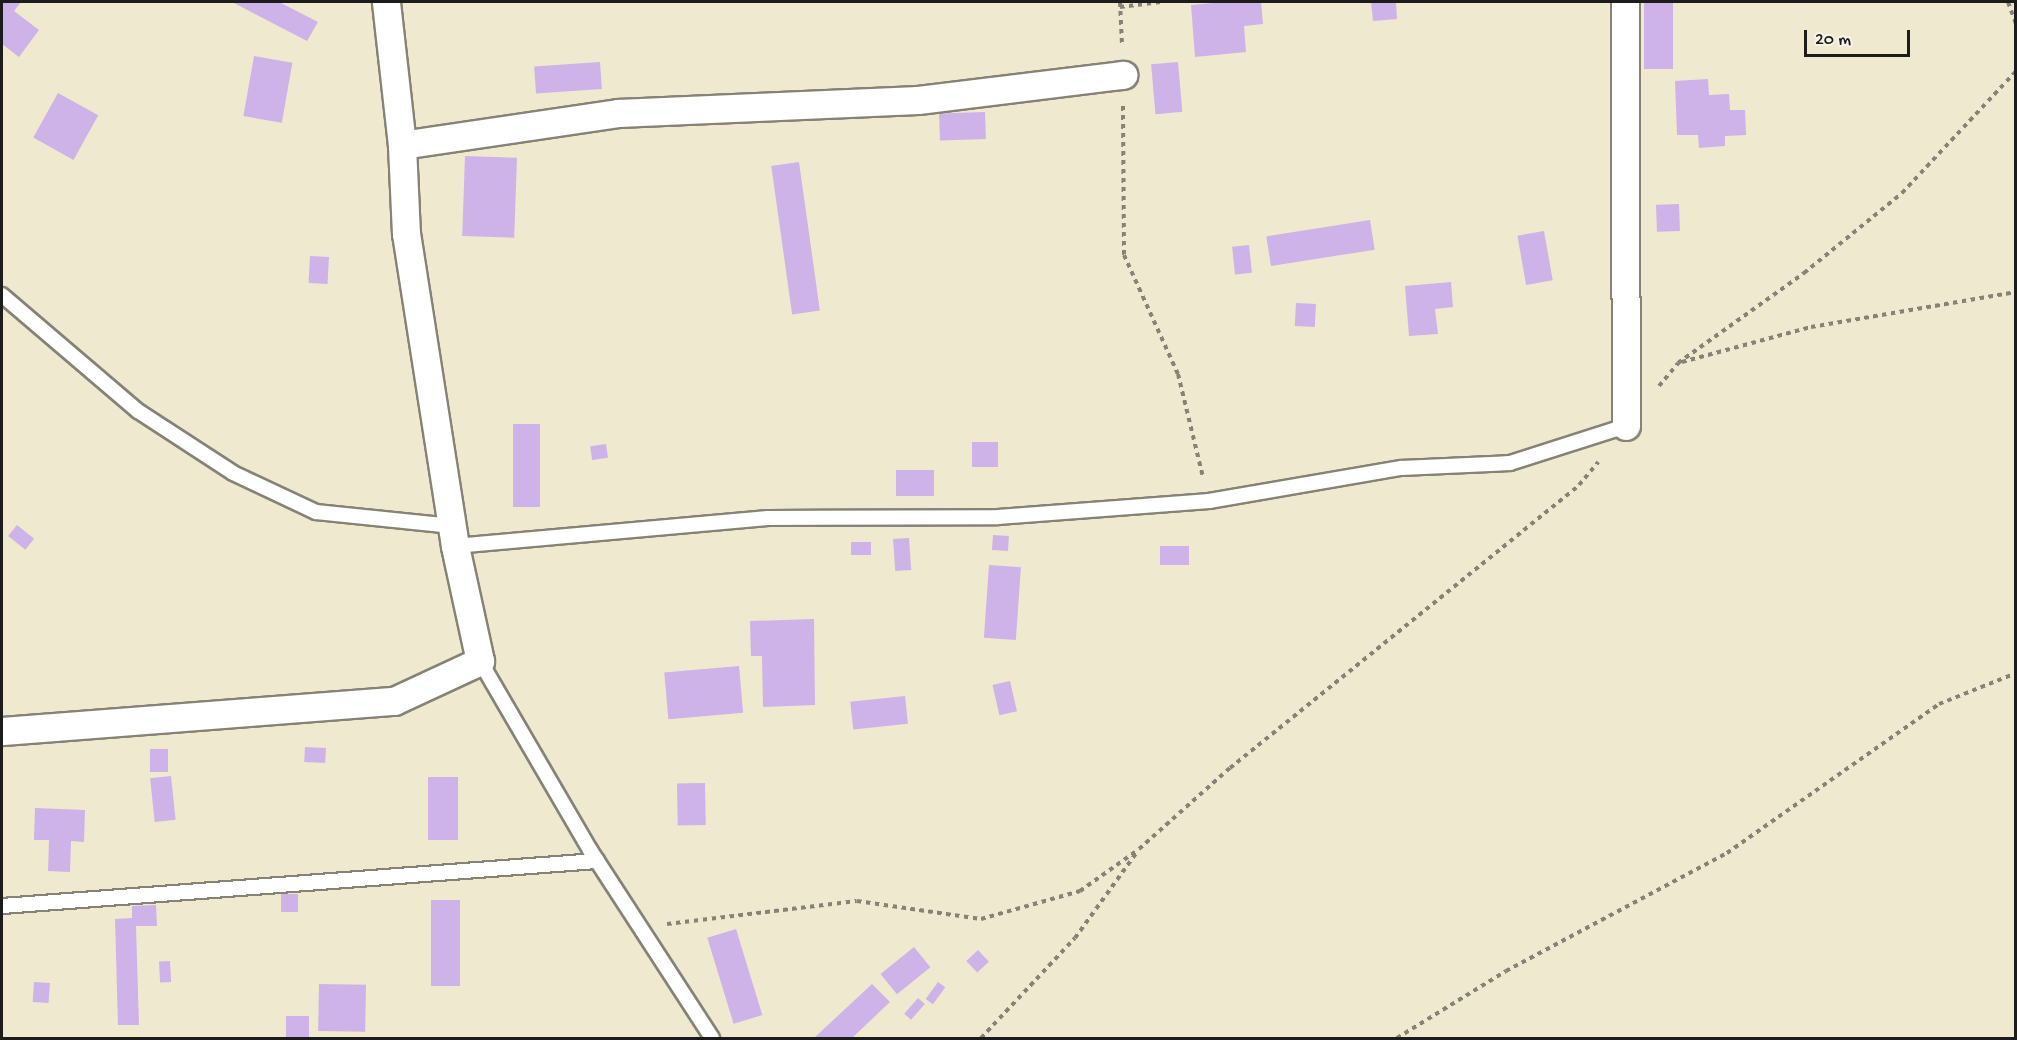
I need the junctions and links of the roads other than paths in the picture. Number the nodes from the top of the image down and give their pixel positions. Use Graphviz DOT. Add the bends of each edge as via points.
graph roads {
  1 [pos="386,2"];
  2 [pos="1625,2"];
  3 [pos="1123,75"];
  4 [pos="402,145"];
  5 [pos="2,296"];
  6 [pos="1626,426"];
  7 [pos="453,536"];
  8 [pos="480,662"];
  9 [pos="2,732"];
  10 [pos="597,861"];
  11 [pos="2,906"];
  12 [pos="712,1038"];
  1 -- 4 [label="street"];
  2 -- 6 [label="street"];
  3 -- 4 [label="street" via="918,100 618,113"];
  4 -- 7 [label="street" via="406,234"];
  5 -- 7 [label="lane" via="138,411 233,473 316,512"];
  6 -- 7 [label="lane" via="1510,464 1401,468 1209,501 998,517 768,518"];
  7 -- 8 [label="street"];
  8 -- 9 [label="street" via="394,701"];
  8 -- 10 [label="lane"];
  10 -- 11 [label="lane"];
  10 -- 12 [label="lane"];
}
